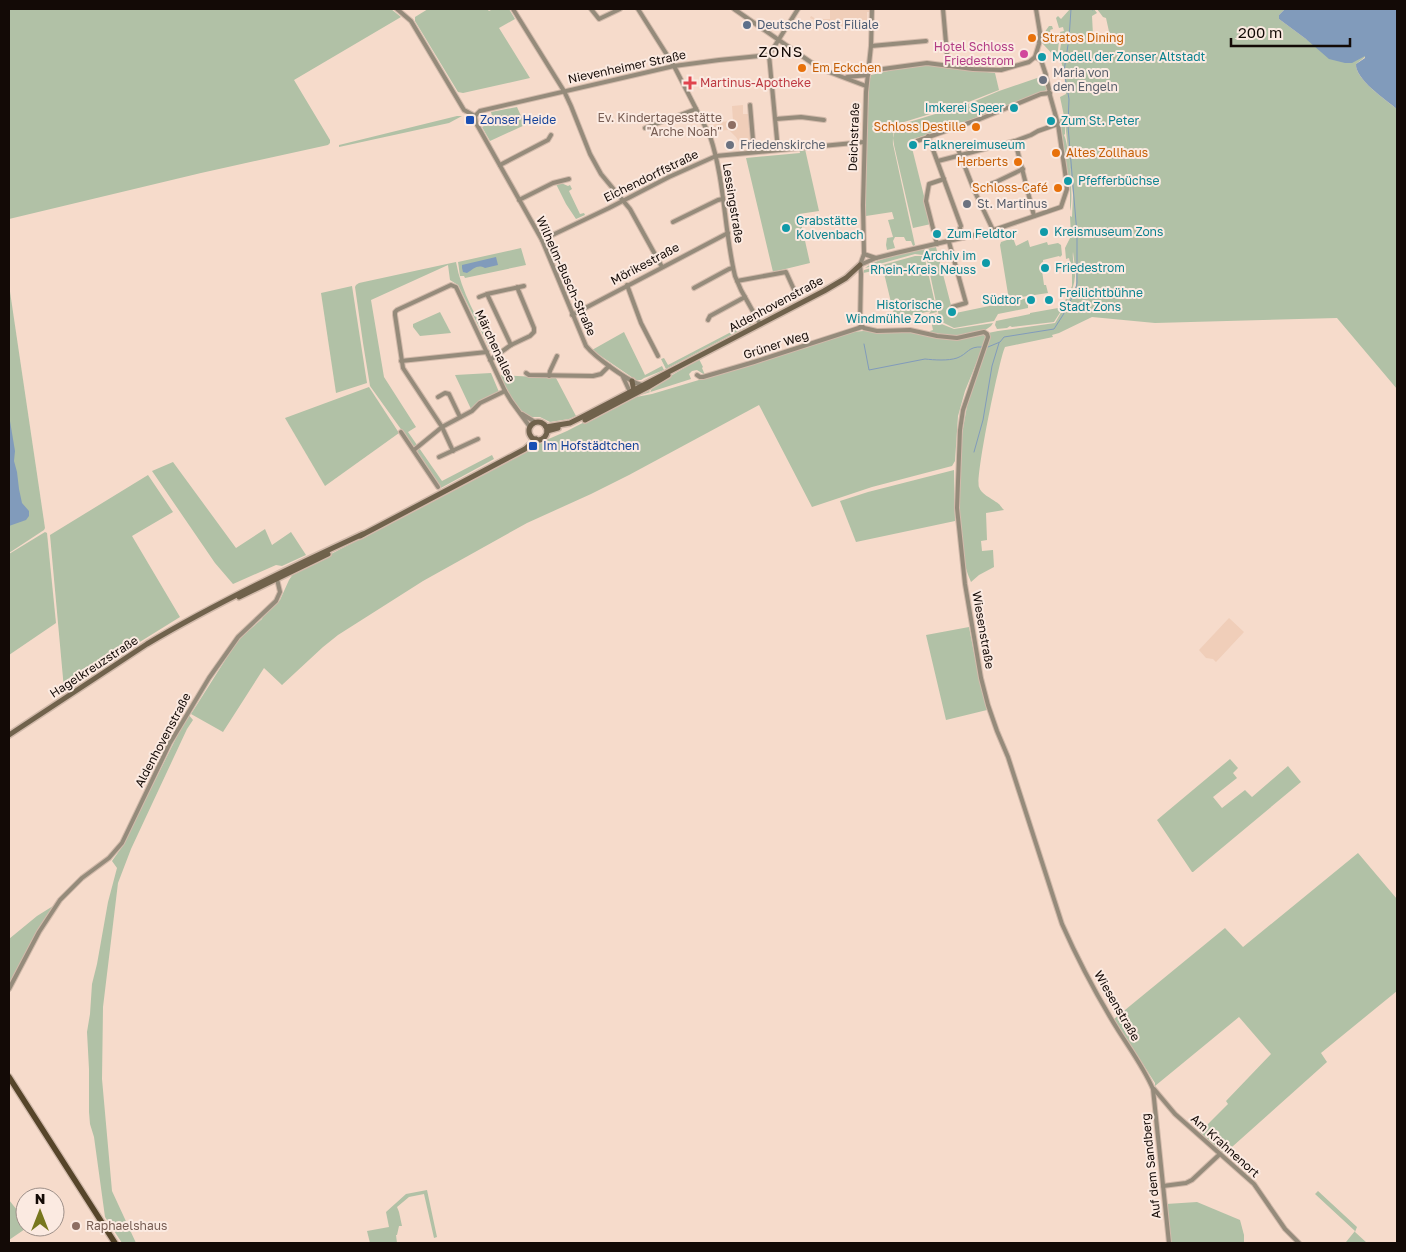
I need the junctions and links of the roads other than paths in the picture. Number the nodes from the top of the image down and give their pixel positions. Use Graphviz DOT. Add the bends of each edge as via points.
graph roads {
  1 [pos="397,9"];
  2 [pos="514,9"];
  3 [pos="592,9"];
  4 [pos="620,9"];
  5 [pos="638,9"];
  6 [pos="734,9"];
  7 [pos="798,9"];
  8 [pos="872,9"];
  9 [pos="943,9"];
  10 [pos="1036,9"];
  11 [pos="778,40"];
  12 [pos="926,41"];
  13 [pos="871,46"];
  14 [pos="769,55"];
  15 [pos="1035,56"];
  16 [pos="674,66"];
  17 [pos="948,66"];
  18 [pos="868,73"];
  19 [pos="843,76"];
  20 [pos="866,86"];
  21 [pos="564,91"];
  22 [pos="1049,91"];
  23 [pos="750,105"];
  24 [pos="696,109"];
  25 [pos="475,116"];
  26 [pos="776,119"];
  27 [pos="824,120"];
  28 [pos="1058,124"];
  29 [pos="645,128"];
  30 [pos="552,135"];
  31 [pos="928,136"];
  32 [pos="917,141"];
  33 [pos="1015,141"];
  34 [pos="864,142"];
  35 [pos="778,150"];
  36 [pos="958,150"];
  37 [pos="754,152"];
  38 [pos="960,155"];
  39 [pos="716,156"];
  40 [pos="938,161"];
  41 [pos="500,165"];
  42 [pos="1023,169"];
  43 [pos="569,179"];
  44 [pos="944,180"];
  45 [pos="974,190"];
  46 [pos="723,199"];
  47 [pos="519,200"];
  48 [pos="623,201"];
  49 [pos="1034,216"];
  50 [pos="673,222"];
  51 [pos="993,230"];
  52 [pos="728,233"];
  53 [pos="963,238"];
  54 [pos="542,240"];
  55 [pos="949,242"];
  56 [pos="937,244"];
  57 [pos="864,254"];
  58 [pos="876,258"];
  59 [pos="860,265"];
  60 [pos="662,267"];
  61 [pos="733,268"];
  62 [pos="737,281"];
  63 [pos="627,285"];
  64 [pos="524,286"];
  65 [pos="517,287"];
  66 [pos="694,288"];
  67 [pos="487,294"];
  68 [pos="796,294"];
  69 [pos="479,297"];
  70 [pos="745,297"];
  71 [pos="952,307"];
  72 [pos="572,315"];
  73 [pos="708,320"];
  74 [pos="760,324"];
  75 [pos="862,326"];
  76 [pos="511,344"];
  77 [pos="487,352"];
  78 [pos="557,356"];
  79 [pos="658,356"];
  80 [pos="698,357"];
  81 [pos="490,360"];
  82 [pos="402,361"];
  83 [pos="609,366"];
  84 [pos="526,373"];
  85 [pos="622,375"];
  86 [pos="696,375"];
  87 [pos="549,376"];
  88 [pos="632,381"];
  89 [pos="642,385"];
  90 [pos="505,392"];
  91 [pos="634,392"];
  92 [pos="438,397"];
  93 [pos="460,417"];
  94 [pos="532,425"];
  95 [pos="442,427"];
  96 [pos="546,429"];
  97 [pos="401,432"];
  98 [pos="531,435"];
  99 [pos="478,439"];
  100 [pos="536,439"];
  101 [pos="414,450"];
  102 [pos="453,451"];
  103 [pos="518,452"];
  104 [pos="439,457"];
  105 [pos="438,487"];
  106 [pos="278,576"];
  107 [pos="9,735"];
  108 [pos="9,989"];
  109 [pos="9,1077"];
  110 [pos="1153,1088"];
  111 [pos="1220,1154"];
  112 [pos="1163,1186"];
  113 [pos="115,1243"];
  114 [pos="1169,1243"];
  115 [pos="1299,1243"];
  1 -- 25 [label="street, Wilhelm-Busch-Straße" via="410,21 464,110"];
  2 -- 21 [label="street"];
  3 -- 4 [label="street" via="599,18"];
  5 -- 16 [label="street, Lessingstraße"];
  6 -- 11 [label="street"];
  7 -- 11 [label="street"];
  8 -- 13 [label="street, Deichstraße"];
  9 -- 17 [label="street"];
  10 -- 15 [label="street" via="1040,39"];
  11 -- 14 [label="street"];
  11 -- 19 [label="street" via="812,63"];
  12 -- 13 [label="street"];
  13 -- 18 [label="street, Deichstraße"];
  14 -- 16 [label="street, Nievenheimer Straße"];
  14 -- 26 [label="street"];
  15 -- 17 [label="street" via="1029,62 1001,70"];
  15 -- 22 [label="street" via="1041,60"];
  16 -- 21 [label="street, Nievenheimer Straße"];
  16 -- 24 [label="street, Lessingstraße"];
  17 -- 18 [label="street" via="922,63"];
  18 -- 19 [label="street"];
  18 -- 20 [label="street, Deichstraße"];
  19 -- 20 [label="street"];
  20 -- 34 [label="street, Deichstraße"];
  21 -- 25 [label="street, Nievenheimer Straße" via="480,111"];
  21 -- 48 [label="street" via="590,154 608,185"];
  22 -- 28 [label="street"];
  22 -- 31 [label="street"];
  23 -- 37 [label="street"];
  24 -- 29 [label="street"];
  24 -- 39 [label="street, Lessingstraße"];
  25 -- 41 [label="street, Wilhelm-Busch-Straße"];
  26 -- 27 [label="street" via="801,117"];
  26 -- 35 [label="street"];
  28 -- 33 [label="street"];
  28 -- 49 [label="street" via="1067,189 1061,207"];
  30 -- 41 [label="street"];
  31 -- 32 [label="street"];
  31 -- 40 [label="street"];
  33 -- 38 [label="street"];
  33 -- 42 [label="street"];
  34 -- 35 [label="street, Eichendorffstraße"];
  34 -- 57 [label="street, Deichstraße"];
  35 -- 37 [label="street, Eichendorffstraße"];
  36 -- 38 [label="street"];
  37 -- 39 [label="street, Eichendorffstraße"];
  38 -- 40 [label="street"];
  38 -- 45 [label="street"];
  39 -- 46 [label="street, Lessingstraße"];
  39 -- 48 [label="street, Eichendorffstraße"];
  40 -- 44 [label="street"];
  41 -- 47 [label="street, Wilhelm-Busch-Straße"];
  42 -- 45 [label="street"];
  42 -- 49 [label="street"];
  43 -- 47 [label="street" via="553,183"];
  44 -- 53 [label="street"];
  44 -- 56 [label="street" via="929,184 926,200"];
  45 -- 51 [label="street"];
  46 -- 50 [label="street"];
  46 -- 52 [label="street, Lessingstraße"];
  47 -- 54 [label="street, Wilhelm-Busch-Straße"];
  48 -- 54 [label="street, Eichendorffstraße"];
  48 -- 60 [label="street"];
  49 -- 51 [label="street"];
  51 -- 53 [label="street"];
  52 -- 60 [label="street, Mörikestraße"];
  52 -- 61 [label="street, Lessingstraße"];
  53 -- 55 [label="street"];
  54 -- 72 [label="street, Wilhelm-Busch-Straße"];
  55 -- 56 [label="street"];
  55 -- 71 [label="street" via="966,303"];
  56 -- 58 [label="street"];
  57 -- 58 [label="street"];
  57 -- 59 [label="street, Deichstraße"];
  58 -- 59 [label="street"];
  59 -- 74 [label="street, Aldenhovenstraße" via="846,278"];
  59 -- 75 [label="street"];
  60 -- 63 [label="street, Mörikestraße"];
  61 -- 62 [label="street, Lessingstraße"];
  61 -- 66 [label="street"];
  62 -- 68 [label="street" via="786,272"];
  62 -- 70 [label="street, Lessingstraße"];
  63 -- 72 [label="street, Mörikestraße"];
  63 -- 79 [label="street"];
  64 -- 65 [label="street"];
  65 -- 67 [label="street"];
  65 -- 76 [label="street" via="534,332"];
  67 -- 69 [label="street"];
  67 -- 76 [label="street"];
  70 -- 73 [label="street"];
  70 -- 74 [label="street, Lessingstraße"];
  72 -- 83 [label="street, Wilhelm-Busch-Straße" via="586,346"];
  74 -- 80 [label="street, Aldenhovenstraße"];
  75 -- 86 [label="street, Grüner Weg" via="754,362 703,377"];
  75 -- 110 [label="street, Wiesenstraße" via="876,331 918,331 947,338 987,334 963,410 957,508 965,584 981,678 1062,924 1100,999"];
  76 -- 81 [label="street"];
  77 -- 81 [label="street, Märchenallee"];
  77 -- 82 [label="street"];
  77 -- 82 [label="street, Märchenallee" via="454,286 395,312"];
  78 -- 87 [label="street"];
  80 -- 89 [label="street, Aldenhovenstraße"];
  80 -- 91 [label="street, Aldenhovenstraße"];
  81 -- 90 [label="street, Märchenallee"];
  82 -- 95 [label="street" via="403,368"];
  83 -- 85 [label="street, Wilhelm-Busch-Straße"];
  83 -- 87 [label="street" via="601,374 593,376"];
  84 -- 87 [label="street" via="529,376"];
  85 -- 88 [label="street, Wilhelm-Busch-Straße"];
  85 -- 91 [label="street"];
  88 -- 89 [label="street, Wilhelm-Busch-Straße"];
  88 -- 91 [label="street"];
  89 -- 91 [label="street, Aldenhovenstraße"];
  90 -- 93 [label="street" via="480,403"];
  90 -- 94 [label="street, Märchenallee"];
  91 -- 96 [label="street, Aldenhovenstraße" via="575,421"];
  91 -- 96 [label="street" via="574,425"];
  92 -- 93 [label="street" via="449,394"];
  93 -- 95 [label="street"];
  94 -- 96 [label="street" via="539,422"];
  94 -- 98 [label="street"];
  95 -- 101 [label="street"];
  95 -- 102 [label="street"];
  96 -- 100 [label="street" via="543,437"];
  97 -- 101 [label="street"];
  98 -- 100 [label="street"];
  98 -- 103 [label="street"];
  99 -- 102 [label="street"];
  100 -- 103 [label="street"];
  101 -- 105 [label="street"];
  102 -- 104 [label="street"];
  103 -- 106 [label="street"];
  106 -- 107 [label="street, Hagelkreuzstraße" via="146,644"];
  106 -- 108 [label="street, Aldenhovenstraße" via="280,592 276,601 238,637 209,678 170,743 122,843 60,900"];
  109 -- 113 [label="main road"];
  110 -- 111 [label="street, Am Krahnenort" via="1175,1114"];
  110 -- 112 [label="street, Auf dem Sandberg"];
  111 -- 112 [label="street" via="1192,1180"];
  111 -- 115 [label="street, Am Krahnenort" via="1254,1184 1285,1229"];
  112 -- 114 [label="street, Auf dem Sandberg"];
}
